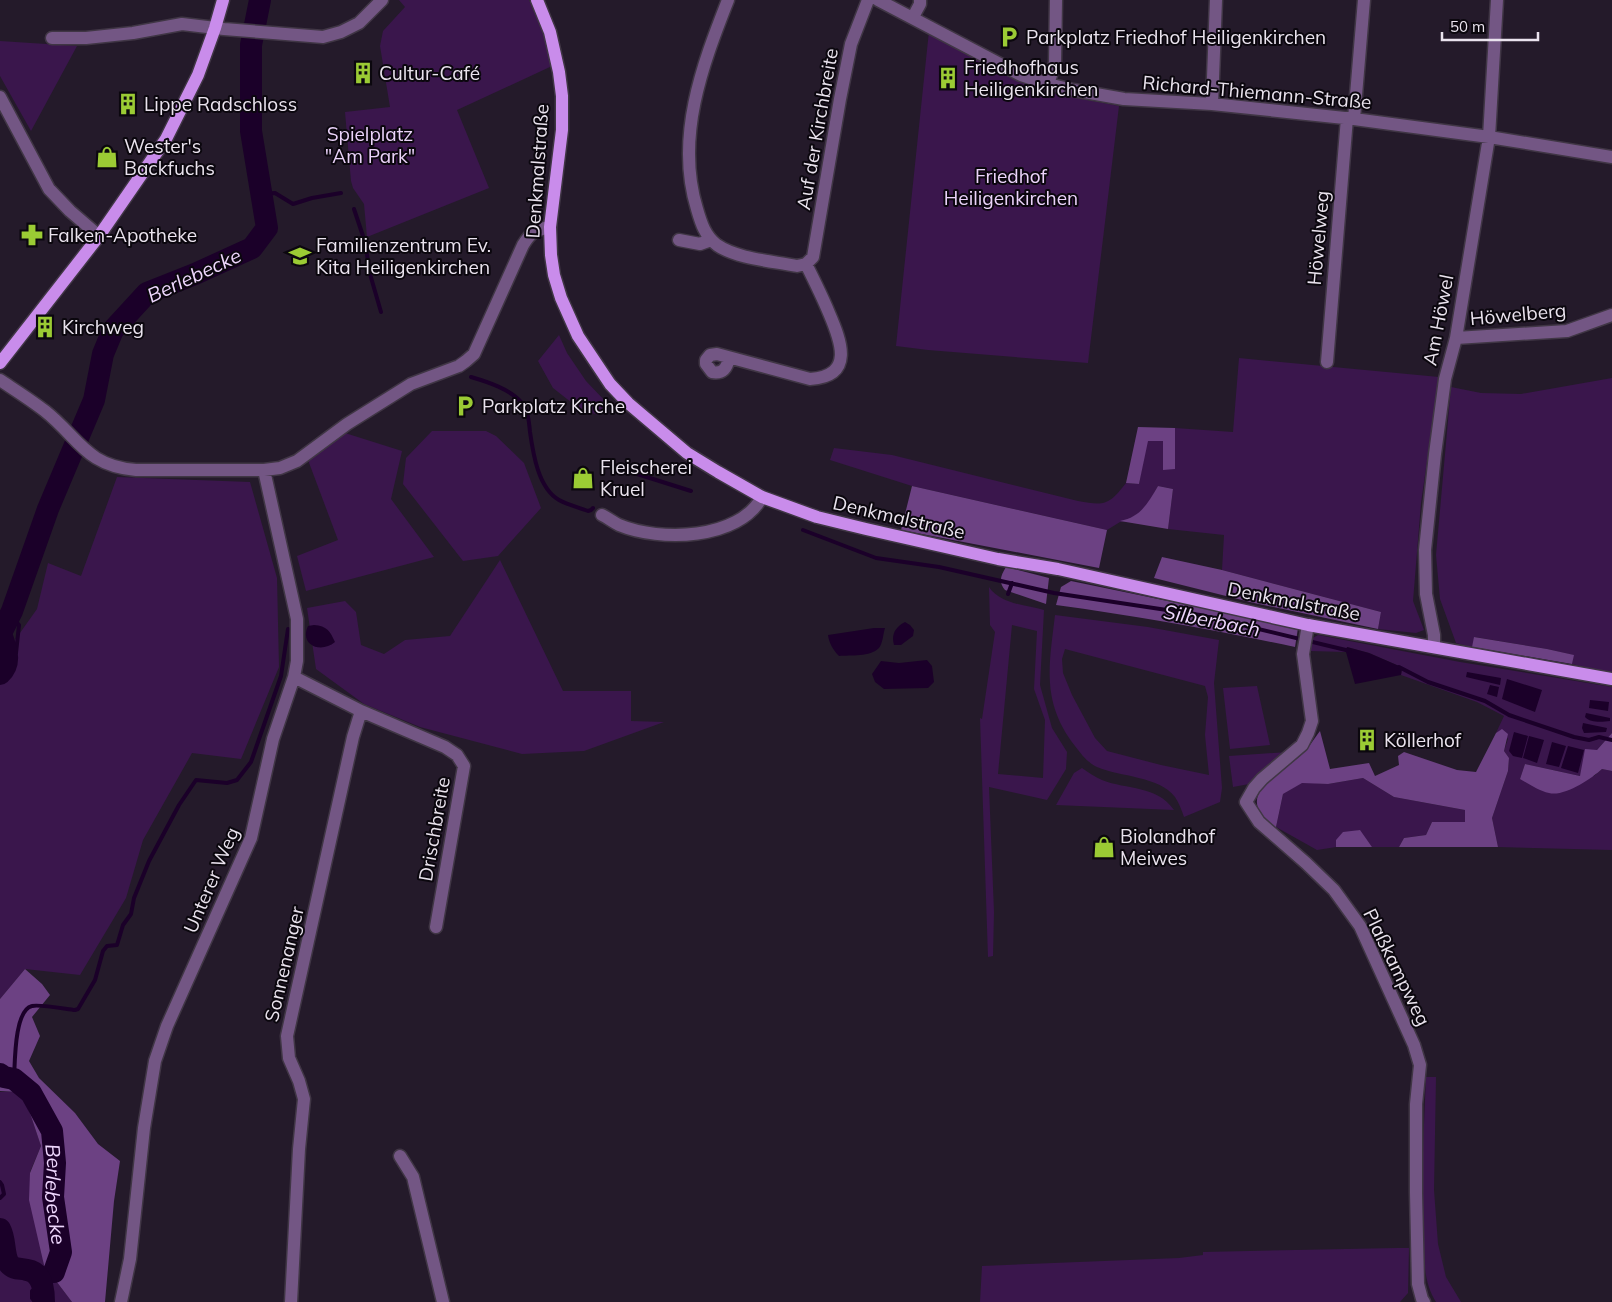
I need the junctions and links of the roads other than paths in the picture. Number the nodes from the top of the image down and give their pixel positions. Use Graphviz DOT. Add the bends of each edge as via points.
graph roads {
  1 [pos="223,0"];
  2 [pos="382,0"];
  3 [pos="537,0"];
  4 [pos="728,0"];
  5 [pos="868,0"];
  6 [pos="878,0"];
  7 [pos="920,0"];
  8 [pos="1056,0"];
  9 [pos="1216,0"];
  10 [pos="1364,0"];
  11 [pos="1497,0"];
  12 [pos="913,17"];
  13 [pos="215,28"];
  14 [pos="52,38"];
  15 [pos="1048,84"];
  16 [pos="0,97"];
  17 [pos="1212,104"];
  18 [pos="1350,119"];
  19 [pos="1489,137"];
  20 [pos="1612,157"];
  21 [pos="550,227"];
  22 [pos="99,236"];
  23 [pos="679,240"];
  24 [pos="711,240"];
  25 [pos="806,264"];
  26 [pos="1612,316"];
  27 [pos="1456,338"];
  28 [pos="729,358"];
  29 [pos="1327,362"];
  30 [pos="0,363"];
  31 [pos="0,380"];
  32 [pos="264,470"];
  33 [pos="762,496"];
  34 [pos="602,515"];
  35 [pos="1308,629"];
  36 [pos="1434,647"];
  37 [pos="294,677"];
  38 [pos="1612,679"];
  39 [pos="361,711"];
  40 [pos="436,927"];
  41 [pos="400,1156"];
  42 [pos="121,1302"];
  43 [pos="291,1302"];
  44 [pos="443,1302"];
  45 [pos="1424,1302"];
  1 -- 13 [label="main road"];
  2 -- 13 [label="street" via="359,23 332,35"];
  3 -- 21 [label="main road, Denkmalstraße" via="550,32 562,96 562,130"];
  4 -- 24 [label="street" via="694,104 687,152 694,200 703,228"];
  5 -- 25 [label="street, Auf der Kirchbreite" via="851,44 813,257"];
  6 -- 12 [label="street, Richard-Thiemann-Straße"];
  7 -- 12 [label="street"];
  8 -- 15 [label="street" via="1055,63"];
  9 -- 17 [label="street"];
  10 -- 18 [label="street, Höwelweg"];
  11 -- 19 [label="street, Am Höwel"];
  12 -- 15 [label="street, Richard-Thiemann-Straße" via="1021,75"];
  13 -- 14 [label="street" via="182,24 134,33"];
  13 -- 22 [label="main road" via="195,82 166,139"];
  15 -- 17 [label="street, Richard-Thiemann-Straße" via="1124,99"];
  16 -- 22 [label="street" via="49,189"];
  17 -- 18 [label="street, Richard-Thiemann-Straße"];
  18 -- 19 [label="street, Richard-Thiemann-Straße"];
  18 -- 29 [label="street, Höwelweg"];
  19 -- 20 [label="street, Richard-Thiemann-Straße"];
  19 -- 27 [label="street, Am Höwel"];
  21 -- 32 [label="street" via="530,234 522,245 474,354 466,361 411,384 347,424 297,461"];
  21 -- 33 [label="main road, Denkmalstraße" via="553,268 564,306 578,336 610,384 687,453"];
  22 -- 30 [label="main road"];
  23 -- 24 [label="street" via="700,244"];
  24 -- 25 [label="street" via="728,252 797,266"];
  25 -- 28 [label="street" via="839,337 842,358 838,367 830,374 810,379"];
  26 -- 27 [label="street, Höwelberg" via="1567,331"];
  27 -- 36 [label="street, Am Höwel" via="1445,379 1425,550 1425,584"];
  31 -- 32 [label="street" via="44,410 84,451 118,468"];
  32 -- 37 [label="street, Unterer Weg" via="297,619"];
  33 -- 34 [label="street" via="751,512 731,525 688,535 651,533 619,524"];
  33 -- 35 [label="main road, Denkmalstraße" via="817,517 866,529 1058,569"];
  35 -- 36 [label="main road, Denkmalstraße"];
  35 -- 45 [label="street, Plaßkampweg" via="1303,654 1312,721 1308,733 1302,745 1262,779 1246,802 1259,822 1334,890 1360,926 1414,1045 1420,1066 1416,1104 1418,1284"];
  36 -- 38 [label="main road, Denkmalstraße"];
  37 -- 39 [label="street"];
  37 -- 42 [label="street, Unterer Weg" via="273,739 251,838 155,1060 130,1259"];
  39 -- 40 [label="street, Drischbreite" via="445,747 457,755 464,766"];
  39 -- 43 [label="street, Sonnenanger" via="287,1036 290,1058 304,1099"];
  41 -- 44 [label="street" via="414,1177"];
}
